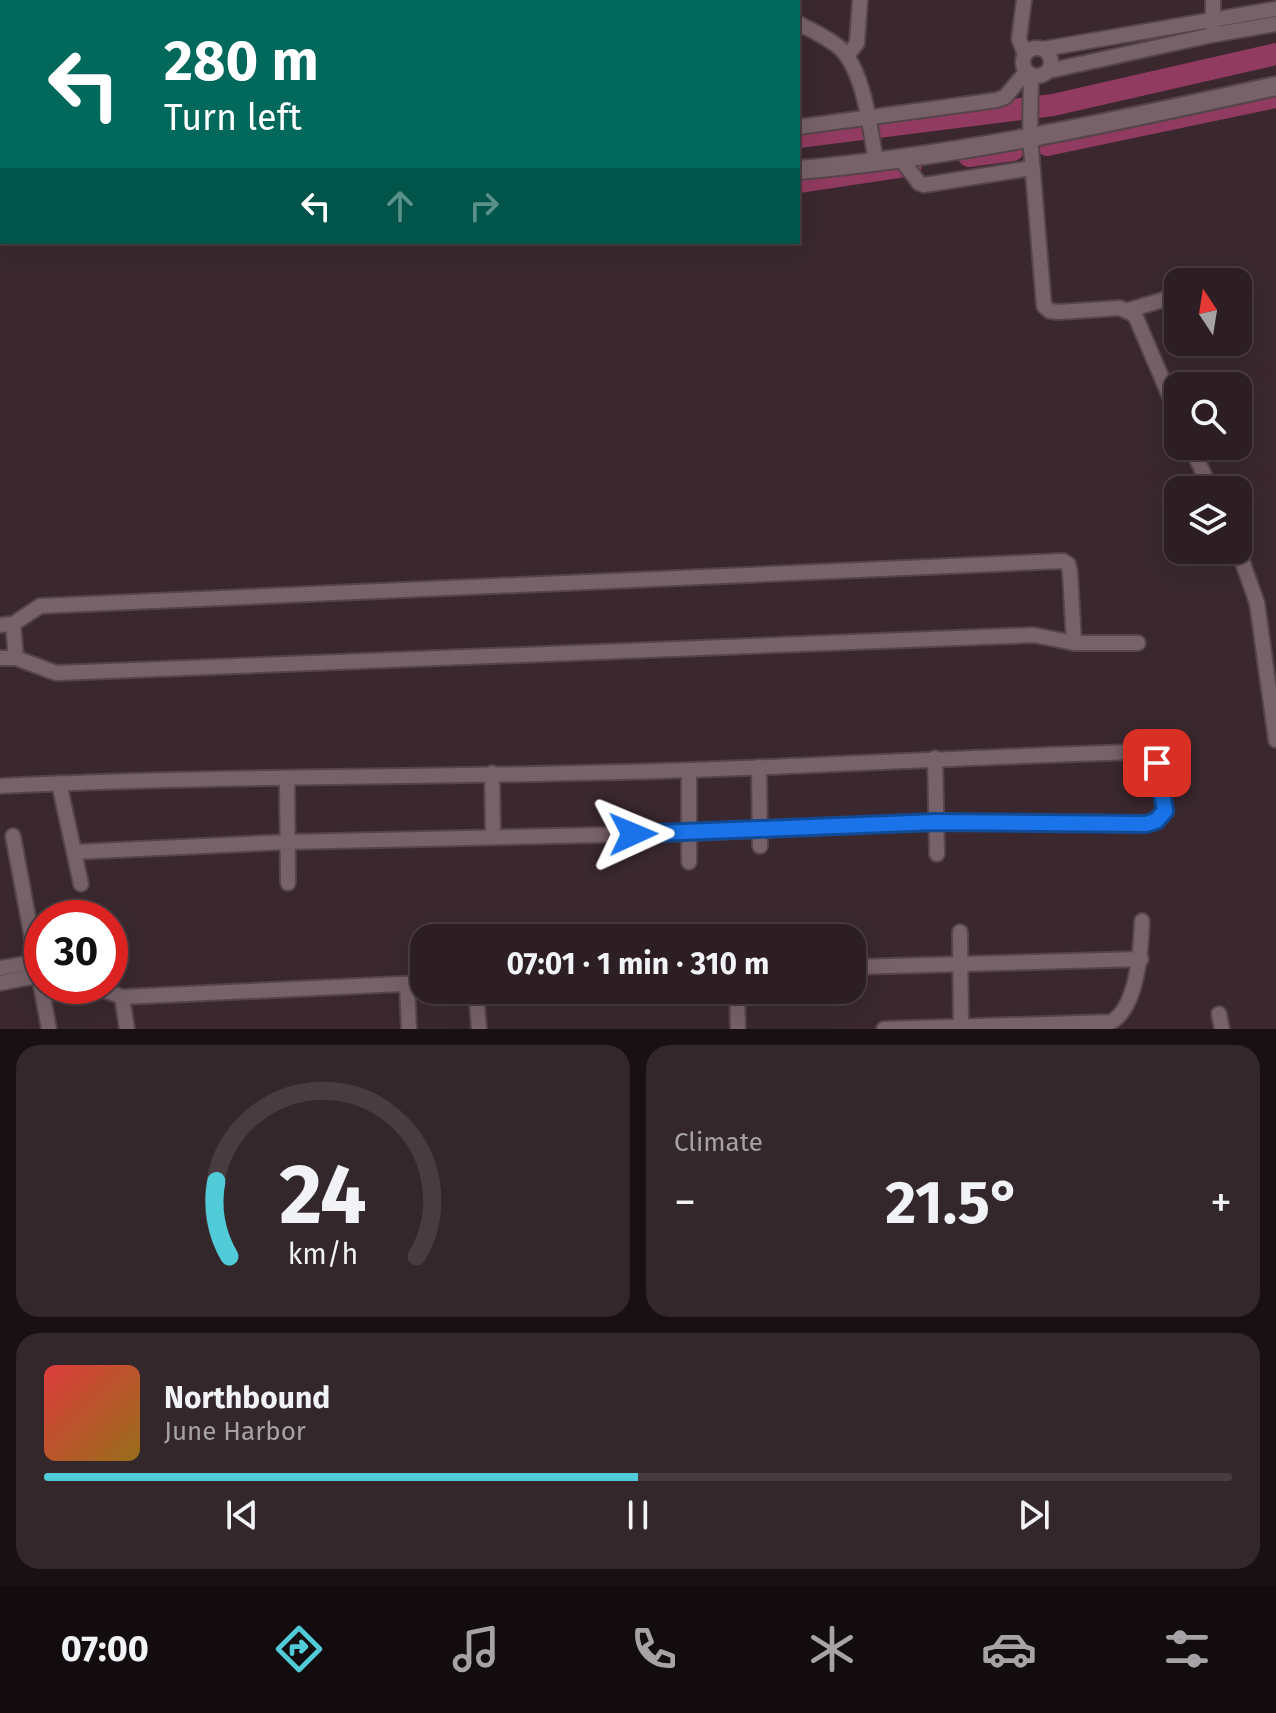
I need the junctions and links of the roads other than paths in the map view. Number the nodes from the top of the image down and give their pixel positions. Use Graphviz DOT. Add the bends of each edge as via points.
graph roads {
  1 [pos="860,0"];
  2 [pos="1024,0"];
  3 [pos="1213,0"];
  4 [pos="1276,9"];
  5 [pos="1213,19"];
  6 [pos="800,24"];
  7 [pos="1276,24"];
  8 [pos="1212,35"];
  9 [pos="1043,49"];
  10 [pos="1025,54"];
  11 [pos="847,56"];
  12 [pos="1048,71"];
  13 [pos="1029,73"];
  14 [pos="1276,86"];
  15 [pos="869,123"];
  16 [pos="800,127"];
  17 [pos="1030,131"];
  18 [pos="874,155"];
  19 [pos="905,164"];
  20 [pos="1032,168"];
  21 [pos="800,170"];
  22 [pos="1164,300"];
  23 [pos="1129,310"];
  24 [pos="1164,382"];
  25 [pos="1243,564"];
  26 [pos="6,624"];
  27 [pos="1074,643"];
  28 [pos="1138,643"];
  29 [pos="0,658"];
  30 [pos="16,658"];
  31 [pos="1276,740"];
  32 [pos="935,758"];
  33 [pos="759,767"];
  34 [pos="689,770"];
  35 [pos="492,773"];
  36 [pos="287,778"];
  37 [pos="59,783"];
  38 [pos="0,786"];
  39 [pos="936,822"];
  40 [pos="759,829"];
  41 [pos="689,833"];
  42 [pos="493,835"];
  43 [pos="13,836"];
  44 [pos="288,842"];
  45 [pos="760,846"];
  46 [pos="74,852"];
  47 [pos="937,854"];
  48 [pos="689,862"];
  49 [pos="288,883"];
  50 [pos="81,884"];
  51 [pos="25,900"];
  52 [pos="1142,921"];
  53 [pos="960,932"];
  54 [pos="1141,959"];
  55 [pos="960,962"];
  56 [pos="866,966"];
  57 [pos="0,968"];
  58 [pos="24,970"];
  59 [pos="24,976"];
  60 [pos="0,983"];
  61 [pos="407,984"];
  62 [pos="410,984"];
  63 [pos="128,997"];
  64 [pos="45,1004"];
  65 [pos="123,1004"];
  66 [pos="477,1004"];
  67 [pos="737,1004"];
  68 [pos="961,1028"];
  69 [pos="49,1029"];
  70 [pos="127,1029"];
  71 [pos="409,1029"];
  72 [pos="479,1029"];
  73 [pos="738,1029"];
  74 [pos="884,1029"];
  1 -- 11 [label="street" via="857,43"];
  2 -- 10 [label="street" via="1019,39"];
  3 -- 5 [label="street"];
  4 -- 5 [label="street"];
  5 -- 8 [label="street"];
  5 -- 9 [label="street"];
  6 -- 11 [label="street"];
  7 -- 8 [label="street"];
  8 -- 12 [label="street"];
  9 -- 10 [label="street"];
  9 -- 12 [label="street" via="1051,59"];
  10 -- 13 [label="street"];
  11 -- 15 [label="street"];
  12 -- 13 [label="street" via="1041,76"];
  13 -- 15 [label="street" via="1001,98"];
  13 -- 17 [label="street"];
  14 -- 17 [label="street" via="1088,128"];
  15 -- 16 [label="street"];
  15 -- 18 [label="street"];
  17 -- 19 [label="street"];
  17 -- 20 [label="street"];
  18 -- 19 [label="street"];
  18 -- 21 [label="street"];
  19 -- 20 [label="street" via="919,183 936,185"];
  20 -- 23 [label="street" via="1044,306 1059,312"];
  22 -- 23 [label="street"];
  23 -- 24 [label="street" via="1139,321"];
  25 -- 31 [label="street" via="1257,603"];
  26 -- 27 [label="street" via="40,606 1063,561 1070,572"];
  26 -- 30 [label="street"];
  27 -- 28 [label="street"];
  27 -- 30 [label="street" via="1034,635 56,673"];
  29 -- 30 [label="street"];
  32 -- 33 [label="street"];
  32 -- 39 [label="street"];
  32 -- 39 [label="street" via="1146,754 1157,763 1165,811 1146,824"];
  33 -- 34 [label="street"];
  33 -- 40 [label="street"];
  34 -- 35 [label="street"];
  34 -- 41 [label="street"];
  35 -- 36 [label="street"];
  35 -- 42 [label="street"];
  36 -- 37 [label="street"];
  36 -- 44 [label="street"];
  37 -- 38 [label="street"];
  37 -- 46 [label="street"];
  39 -- 40 [label="street"];
  39 -- 47 [label="street"];
  40 -- 41 [label="street"];
  40 -- 45 [label="street"];
  41 -- 42 [label="street"];
  41 -- 48 [label="street"];
  42 -- 44 [label="street"];
  43 -- 51 [label="street"];
  44 -- 46 [label="street"];
  44 -- 49 [label="street"];
  46 -- 50 [label="street"];
  52 -- 54 [label="street"];
  53 -- 55 [label="street"];
  54 -- 55 [label="street"];
  54 -- 68 [label="street" via="1120,1015 1111,1022"];
  55 -- 56 [label="street"];
  55 -- 68 [label="street"];
  57 -- 58 [label="street"];
  59 -- 60 [label="street"];
  61 -- 62 [label="street"];
  61 -- 63 [label="street"];
  61 -- 71 [label="street"];
  64 -- 69 [label="street"];
  65 -- 70 [label="street"];
  66 -- 72 [label="street"];
  67 -- 73 [label="street"];
  68 -- 74 [label="street"];
}
